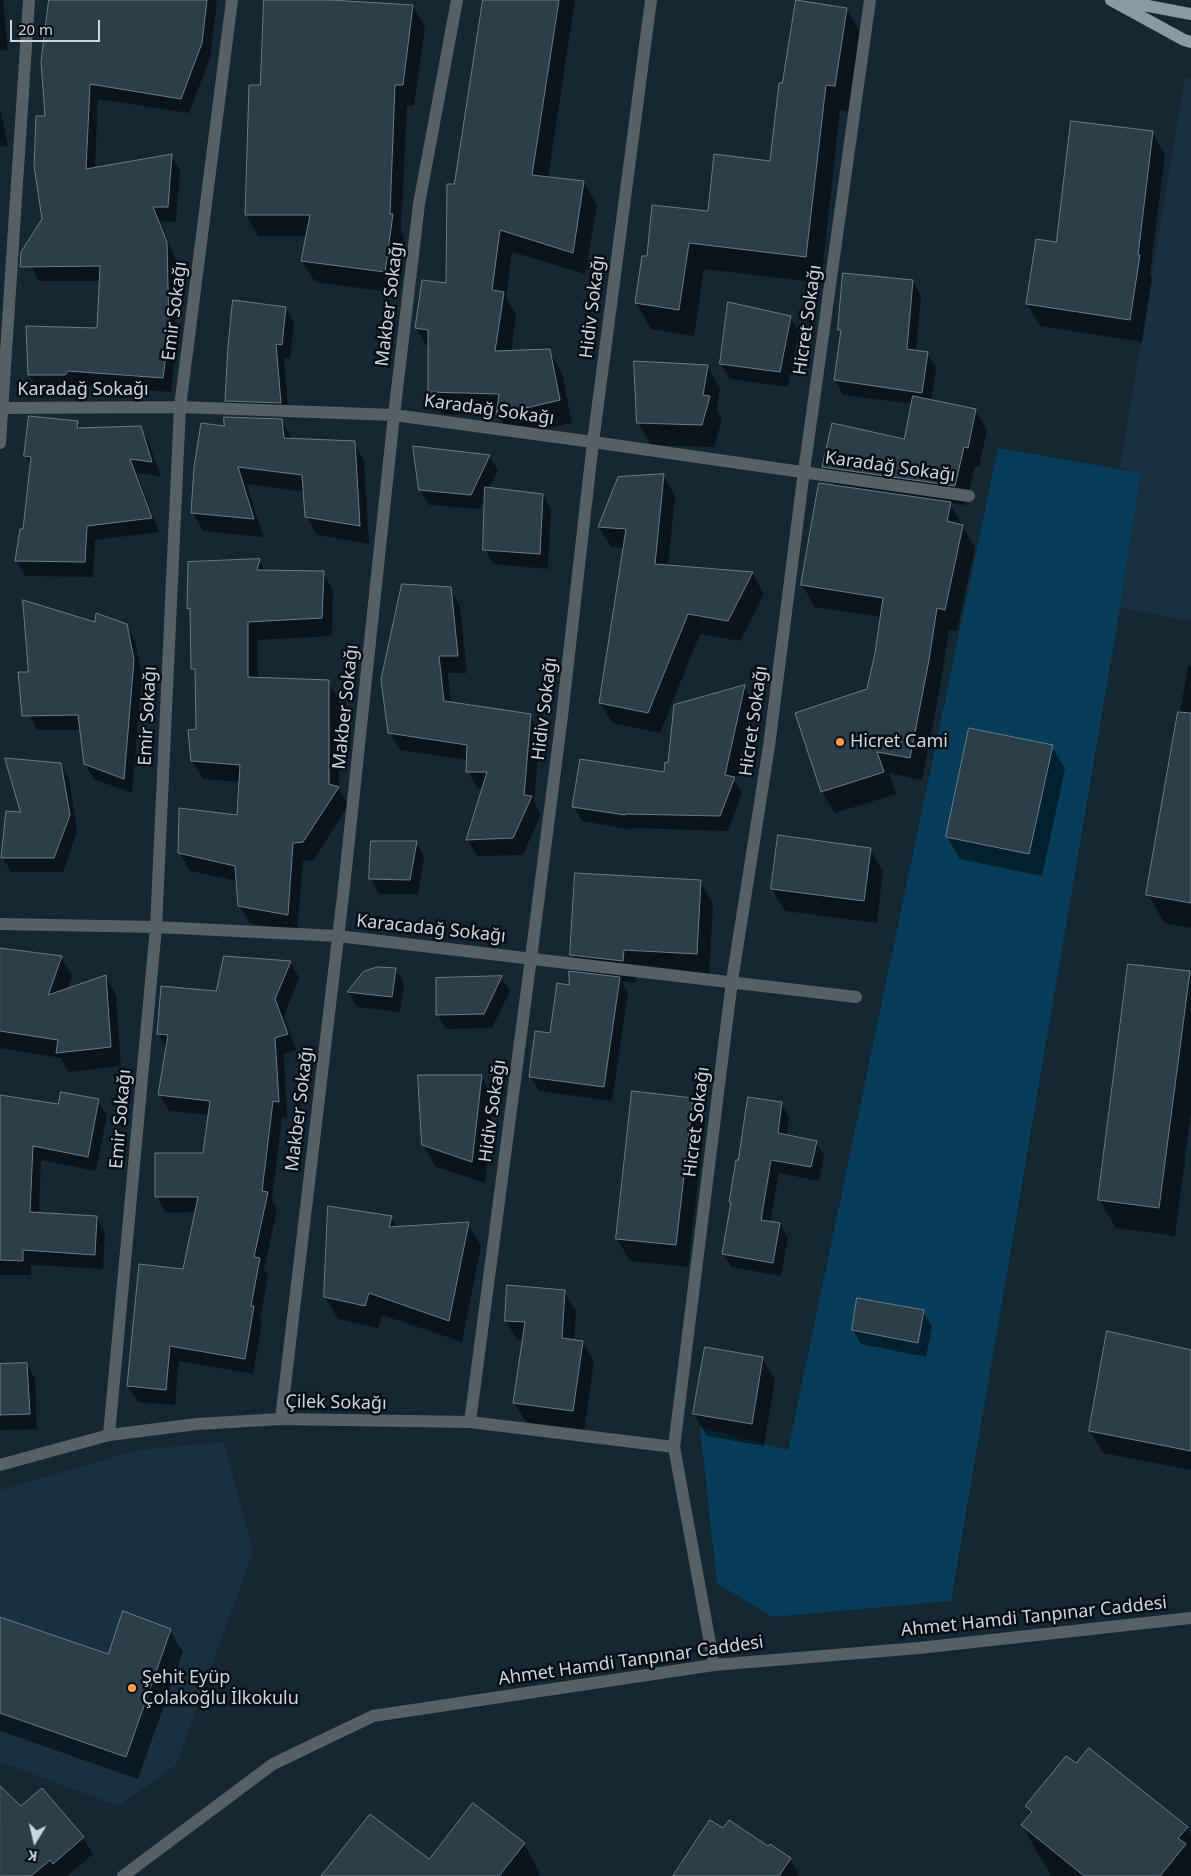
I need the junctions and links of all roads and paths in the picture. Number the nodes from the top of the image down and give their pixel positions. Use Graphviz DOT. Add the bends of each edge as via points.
graph roads {
  1 [pos="29,0"];
  2 [pos="232,0"];
  3 [pos="457,0"];
  4 [pos="651,0"];
  5 [pos="870,0"];
  6 [pos="1113,0"];
  7 [pos="1191,14"];
  8 [pos="1191,42"];
  9 [pos="180,406"];
  10 [pos="1,408"];
  11 [pos="394,415"];
  12 [pos="593,442"];
  13 [pos="0,443"];
  14 [pos="804,472"];
  15 [pos="969,496"];
  16 [pos="0,924"];
  17 [pos="156,928"];
  18 [pos="338,936"];
  19 [pos="531,958"];
  20 [pos="732,981"];
  21 [pos="856,997"];
  22 [pos="281,1419"];
  23 [pos="470,1422"];
  24 [pos="109,1435"];
  25 [pos="674,1447"];
  26 [pos="0,1465"];
  27 [pos="1191,1618"];
  28 [pos="714,1665"];
  29 [pos="123,1876"];
  1 -- 10 [label="street"];
  2 -- 9 [label="street, Emir Sokağı"];
  3 -- 11 [label="street, Makber Sokağı" via="420,204"];
  4 -- 12 [label="street, Hidiv Sokağı"];
  5 -- 14 [label="street, Hicret Sokağı"];
  6 -- 7 [label="main road"];
  6 -- 8 [label="main road"];
  9 -- 10 [label="street, Karadağ Sokağı"];
  9 -- 11 [label="street, Karadağ Sokağı"];
  9 -- 17 [label="street, Emir Sokağı"];
  10 -- 13 [label="street"];
  11 -- 12 [label="street, Karadağ Sokağı"];
  11 -- 18 [label="street, Makber Sokağı"];
  12 -- 14 [label="street, Karadağ Sokağı"];
  12 -- 19 [label="street, Hidiv Sokağı"];
  14 -- 15 [label="street, Karadağ Sokağı"];
  14 -- 20 [label="street, Hicret Sokağı" via="769,746"];
  16 -- 17 [label="street, Karacadağ Sokağı"];
  17 -- 18 [label="street, Karacadağ Sokağı"];
  17 -- 24 [label="street, Emir Sokağı"];
  18 -- 19 [label="street, Karacadağ Sokağı"];
  18 -- 22 [label="street, Makber Sokağı"];
  19 -- 20 [label="street, Karacadağ Sokağı"];
  19 -- 23 [label="street, Hidiv Sokağı"];
  20 -- 21 [label="street, Karacadağ Sokağı"];
  20 -- 25 [label="street, Hicret Sokağı"];
  22 -- 23 [label="street, Çilek Sokağı"];
  22 -- 24 [label="street, Çilek Sokağı" via="197,1424"];
  23 -- 25 [label="street, Çilek Sokağı"];
  24 -- 26 [label="street, Çilek Sokağı"];
  25 -- 28 [label="street, Hicret Sokağı"];
  27 -- 28 [label="street, Ahmet Hamdi Tanpınar Caddesi" via="920,1648"];
  28 -- 29 [label="street, Ahmet Hamdi Tanpınar Caddesi" via="373,1716 273,1764"];
}
